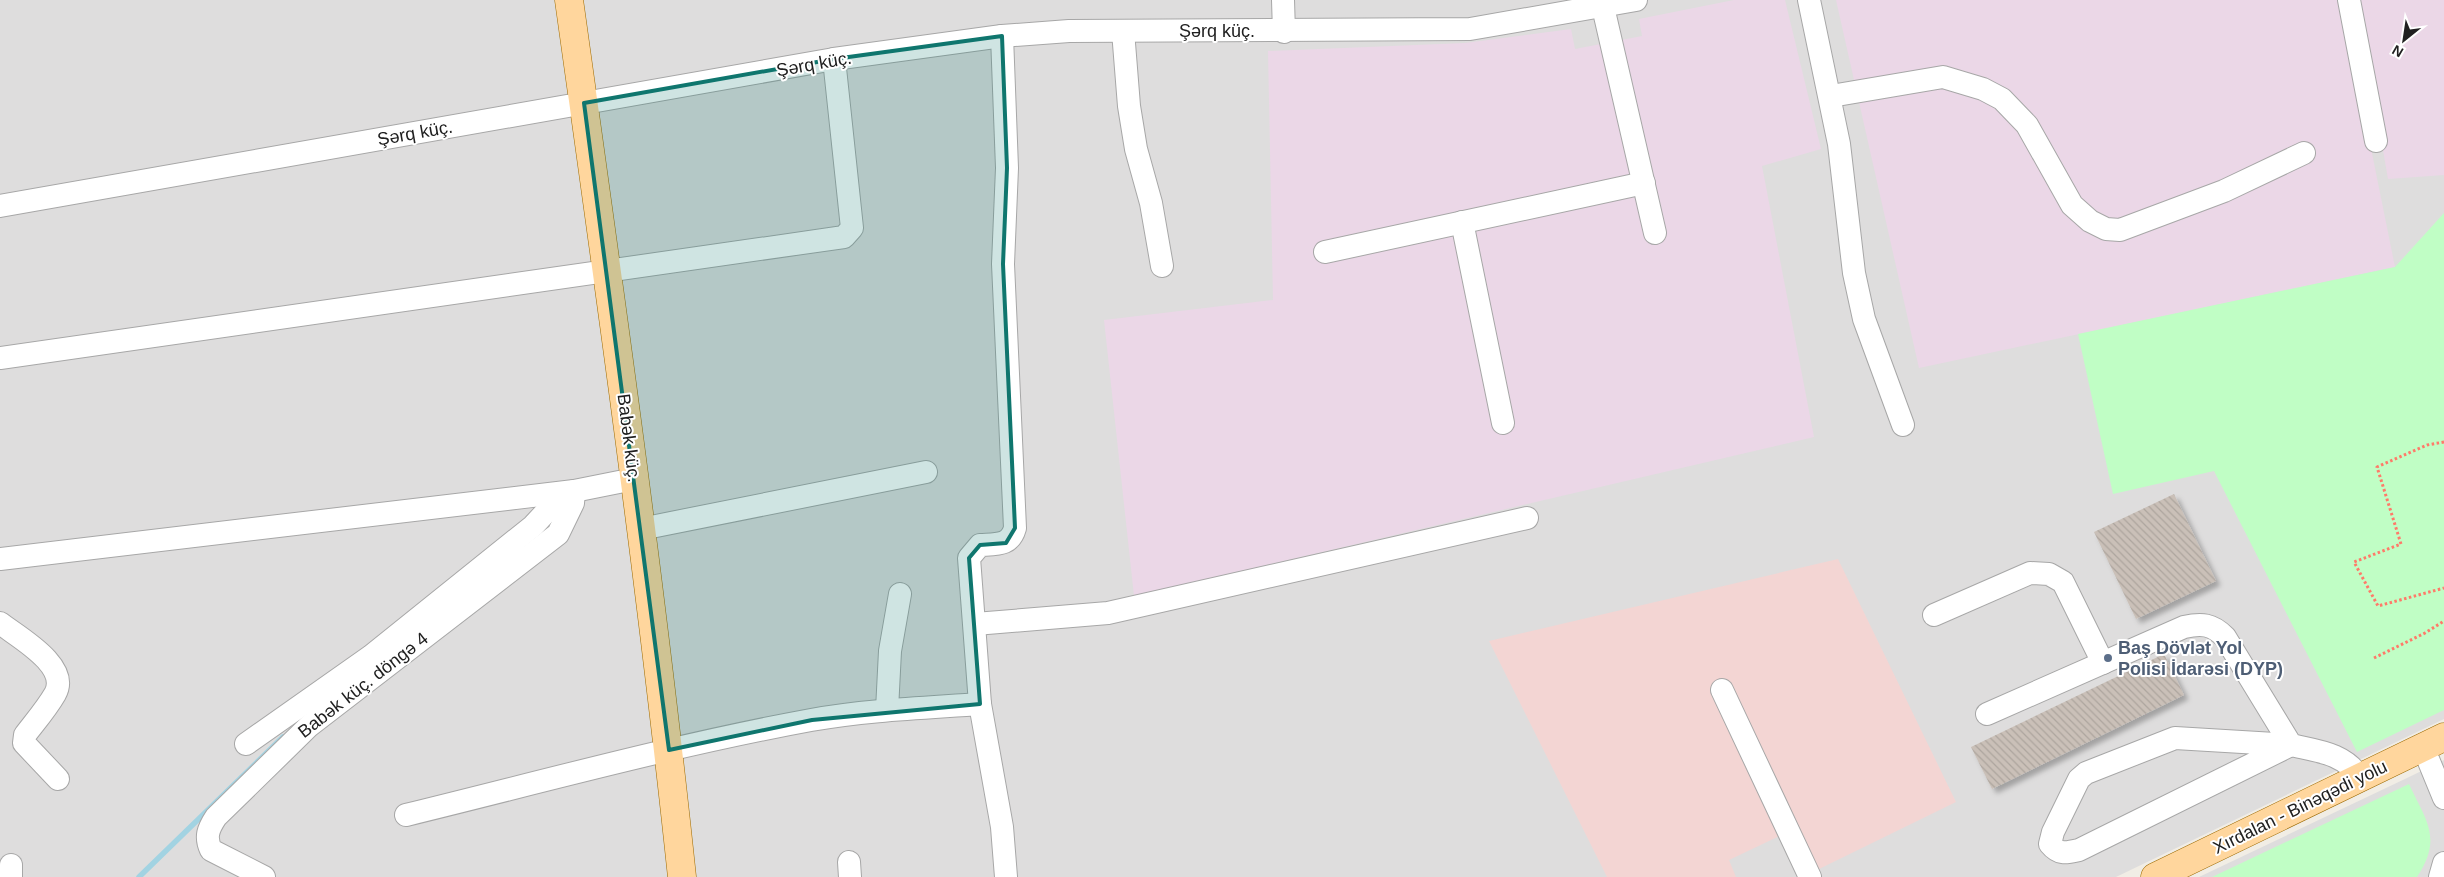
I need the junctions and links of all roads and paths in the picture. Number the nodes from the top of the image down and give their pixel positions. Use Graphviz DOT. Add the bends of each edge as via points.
graph roads {
  1 [pos="569,0"];
  2 [pos="1283,0"];
  3 [pos="1636,0"];
  4 [pos="1809,0"];
  5 [pos="2349,0"];
  6 [pos="1603,7"];
  7 [pos="1123,31"];
  8 [pos="1284,32"];
  9 [pos="1002,36"];
  10 [pos="834,59"];
  11 [pos="1830,96"];
  12 [pos="584,103"];
  13 [pos="2376,140"];
  14 [pos="2304,153"];
  15 [pos="1644,183"];
  16 [pos="0,206"];
  17 [pos="1462,222"];
  18 [pos="1655,233"];
  19 [pos="1325,252"];
  20 [pos="1162,266"];
  21 [pos="608,272"];
  22 [pos="0,358"];
  23 [pos="1503,423"];
  24 [pos="1903,425"];
  25 [pos="2444,442"];
  26 [pos="926,472"];
  27 [pos="634,479"];
  28 [pos="564,492"];
  29 [pos="1527,518"];
  30 [pos="640,529"];
  31 [pos="0,559"];
  32 [pos="2444,588"];
  33 [pos="900,594"];
  34 [pos="1934,615"];
  35 [pos="2444,621"];
  36 [pos="0,623"];
  37 [pos="975,624"];
  38 [pos="2374,658"];
  39 [pos="2103,663"];
  40 [pos="1722,690"];
  41 [pos="980,704"];
  42 [pos="887,710"];
  43 [pos="1987,714"];
  44 [pos="2434,742"];
  45 [pos="246,744"];
  46 [pos="2291,745"];
  47 [pos="669,750"];
  48 [pos="2360,778"];
  49 [pos="58,779"];
  50 [pos="2444,798"];
  51 [pos="406,815"];
  52 [pos="2444,863"];
  53 [pos="264,877"];
  54 [pos="682,877"];
  55 [pos="1006,877"];
  56 [pos="1810,877"];
  57 [pos="2156,877"];
  58 [pos="2440,877"];
  1 -- 12 [label="main road, Babək küç."];
  2 -- 8 [label="street"];
  3 -- 6 [label="street, Şərq küç."];
  4 -- 11 [label="street"];
  5 -- 13 [label="street"];
  6 -- 8 [label="street, Şərq küç." via="1470,29"];
  6 -- 15 [label="street"];
  7 -- 8 [label="street, Şərq küç."];
  7 -- 9 [label="street, Şərq küç."];
  7 -- 20 [label="street" via="1136,149 1151,204"];
  9 -- 10 [label="street, Şərq küç."];
  9 -- 37 [label="street" via="1007,168 1004,284 1015,528 1012,538 1006,543 980,546 969,558"];
  10 -- 12 [label="street, Şərq küç."];
  10 -- 21 [label="street" via="850,233"];
  11 -- 14 [label="street" via="1943,77 1983,89 2002,99 2027,125 2072,205 2090,221 2120,230 2224,191"];
  11 -- 24 [label="street" via="1844,178 1854,273 1864,318"];
  12 -- 16 [label="street, Şərq küç."];
  12 -- 21 [label="main road, Babək küç."];
  15 -- 17 [label="street"];
  15 -- 18 [label="street"];
  17 -- 19 [label="street"];
  17 -- 23 [label="street"];
  21 -- 22 [label="street"];
  21 -- 27 [label="main road, Babək küç."];
  25 -- 32 [label="path" via="2427,445 2377,467 2401,544 2354,562 2378,606"];
  26 -- 30 [label="street"];
  27 -- 28 [label="street"];
  27 -- 30 [label="main road, Babək küç."];
  28 -- 31 [label="street"];
  28 -- 45 [label="street" via="533,526 371,656"];
  28 -- 53 [label="street, Babək küç. döngə 4" via="573,503 558,534 309,726 216,817 209,828 207,841 212,850"];
  29 -- 37 [label="street" via="1108,613"];
  30 -- 47 [label="main road, Babək küç."];
  33 -- 42 [label="street" via="890,651"];
  34 -- 39 [label="street" via="2030,573 2049,574 2063,582"];
  35 -- 38 [label="path"];
  36 -- 49 [label="street" via="44,656 55,670 59,682 56,693 25,735 24,743"];
  37 -- 41 [label="street"];
  39 -- 43 [label="street"];
  39 -- 46 [label="street" via="2184,627 2198,624 2217,628"];
  40 -- 56 [label="street"];
  41 -- 42 [label="street"];
  41 -- 55 [label="street" via="1002,827"];
  42 -- 47 [label="street" via="812,720"];
  44 -- 48 [label="main road, Xırdalan - Binəqədi yolu"];
  44 -- 50 [label="street"];
  46 -- 46 [label="street" via="2078,850 2065,854 2050,844 2052,832 2079,779 2095,768 2175,738"];
  46 -- 48 [label="street" via="2340,757 2353,766"];
  47 -- 51 [label="street"];
  47 -- 54 [label="main road, Babək küç."];
  48 -- 57 [label="main road, Xırdalan - Binəqədi yolu"];
  52 -- 58 [label="street"];
}
